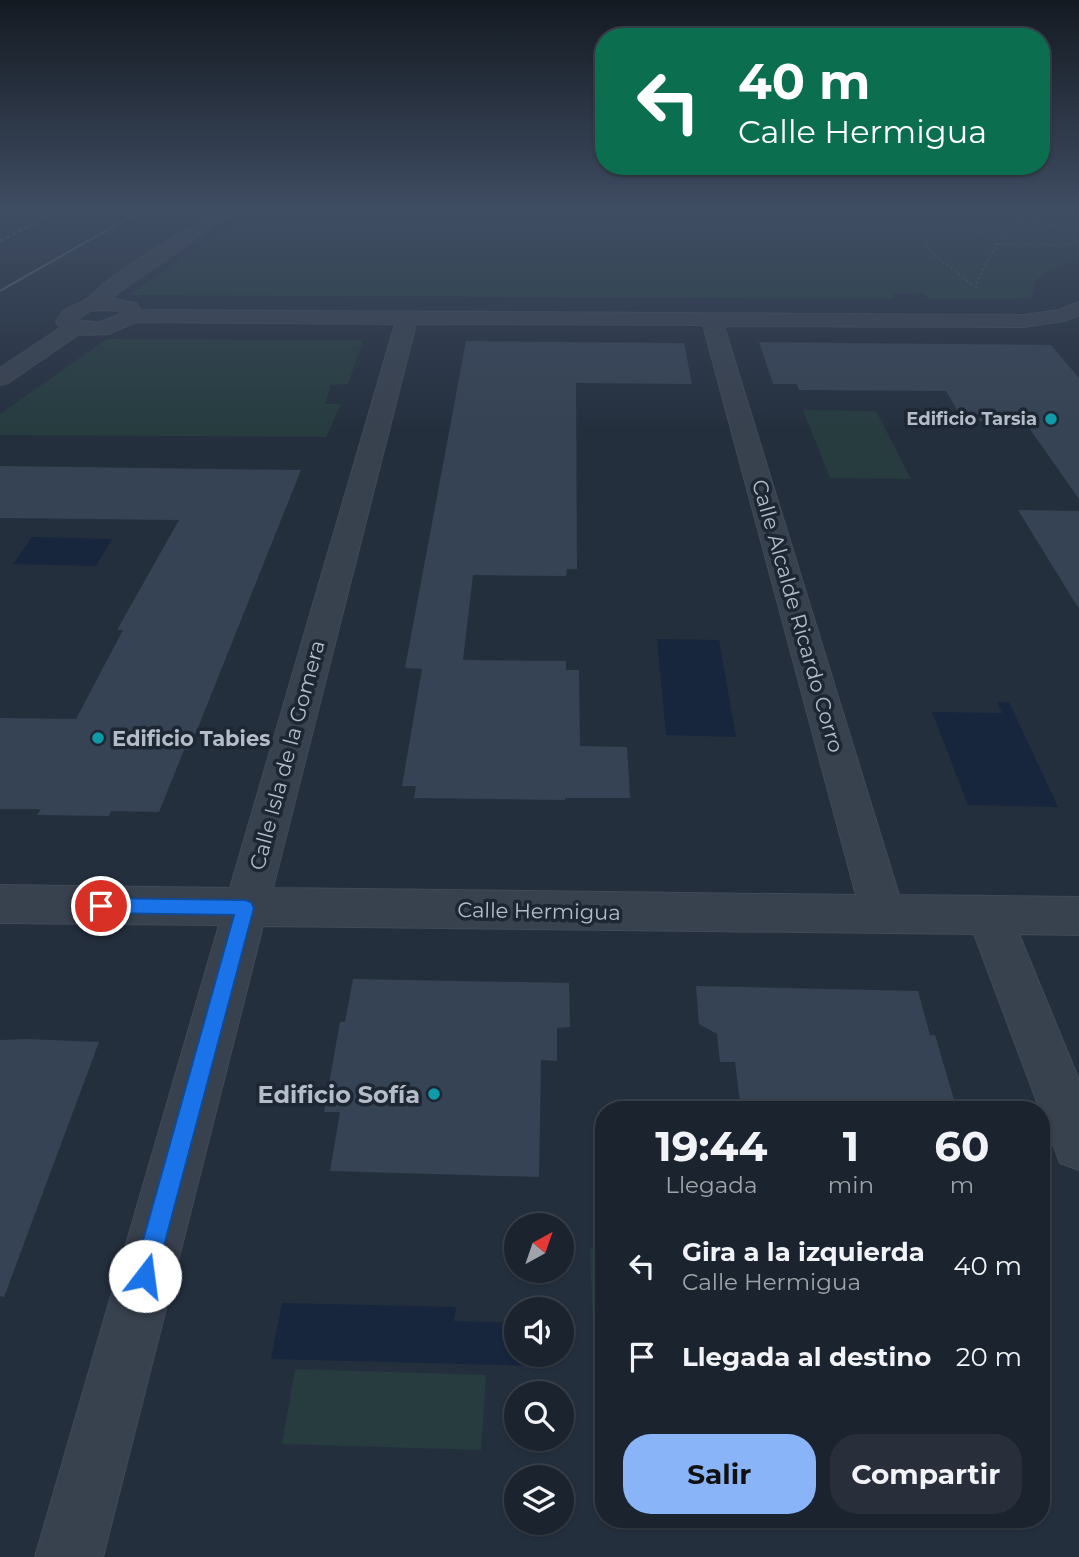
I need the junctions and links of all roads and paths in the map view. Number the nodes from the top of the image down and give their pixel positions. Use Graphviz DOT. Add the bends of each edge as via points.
graph roads {
  1 [pos="113,286"];
  2 [pos="975,286"];
  3 [pos="984,294"];
  4 [pos="94,305"];
  5 [pos="1079,308"];
  6 [pos="131,316"];
  7 [pos="407,318"];
  8 [pos="712,319"];
  9 [pos="1024,321"];
  10 [pos="74,328"];
  11 [pos="1079,332"];
  12 [pos="0,378"];
  13 [pos="0,904"];
  14 [pos="245,908"];
  15 [pos="883,914"];
  16 [pos="989,915"];
  17 [pos="1079,916"];
  18 [pos="1079,1144"];
  19 [pos="69,1557"];
  1 -- 4 [label="street"];
  2 -- 3 [label="path"];
  4 -- 6 [label="street" via="123,305 130,308"];
  4 -- 10 [label="street" via="69,314 66,322"];
  5 -- 9 [label="street"];
  6 -- 7 [label="street"];
  6 -- 10 [label="street" via="102,328"];
  7 -- 8 [label="street"];
  7 -- 14 [label="street, Calle Isla de la Gomera"];
  8 -- 9 [label="street"];
  8 -- 15 [label="street, Calle Alcalde Ricardo Corro"];
  9 -- 11 [label="street"];
  10 -- 12 [label="street"];
  13 -- 14 [label="street, Calle Hermigua"];
  14 -- 15 [label="street, Calle Hermigua"];
  14 -- 19 [label="street, Calle Isla de la Gomera"];
  15 -- 16 [label="street, Calle Hermigua"];
  16 -- 17 [label="street, Calle Hermigua"];
  16 -- 18 [label="street"];
}
